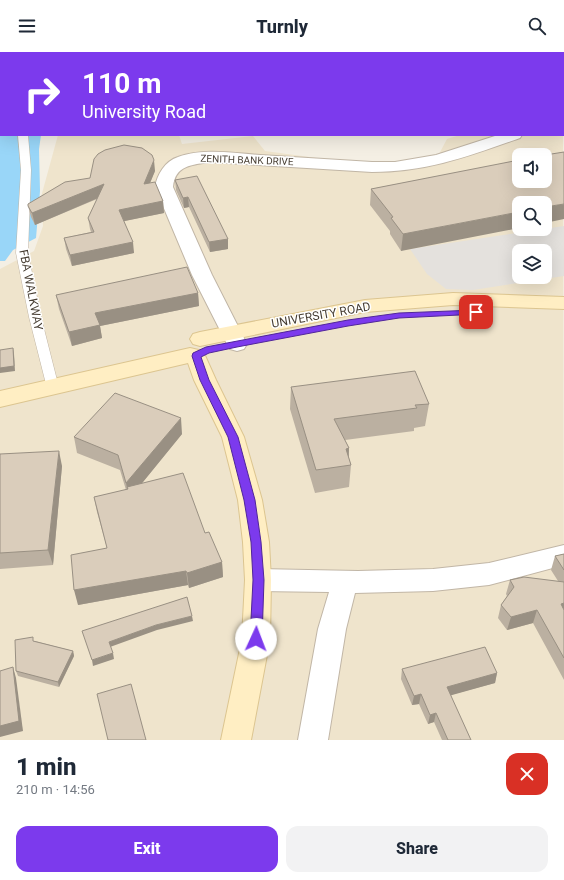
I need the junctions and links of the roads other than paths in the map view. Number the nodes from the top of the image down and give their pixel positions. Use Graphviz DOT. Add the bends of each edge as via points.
graph roads {
  1 [pos="23,136"];
  2 [pos="511,136"];
  3 [pos="564,303"];
  4 [pos="564,316"];
  5 [pos="234,338"];
  6 [pos="195,349"];
  7 [pos="51,380"];
  8 [pos="0,384"];
  9 [pos="0,399"];
  10 [pos="564,555"];
  11 [pos="258,580"];
  12 [pos="345,582"];
  13 [pos="236,740"];
  14 [pos="313,740"];
  1 -- 7 [label="lane, FBA WALKWAY" via="26,170 22,253"];
  2 -- 5 [label="street, ZENITH BANK DRIVE" via="439,160 395,167 210,157 182,161 165,177 164,187 202,275"];
  3 -- 5 [label="main road, UNIVERSITY ROAD" via="453,299 365,306"];
  4 -- 5 [label="main road, UNIVERSITY ROAD" via="492,312 399,316"];
  5 -- 6 [label="main road, UNIVERSITY ROAD"];
  6 -- 7 [label="main road, UNIVERSITY ROAD"];
  6 -- 11 [label="main road" via="205,380 233,437 250,500"];
  7 -- 8 [label="main road, UNIVERSITY ROAD"];
  7 -- 9 [label="main road, UNIVERSITY ROAD"];
  10 -- 12 [label="street" via="489,574 433,580"];
  11 -- 12 [label="street"];
  11 -- 13 [label="main road" via="256,639"];
  12 -- 14 [label="street" via="332,629"];
}
